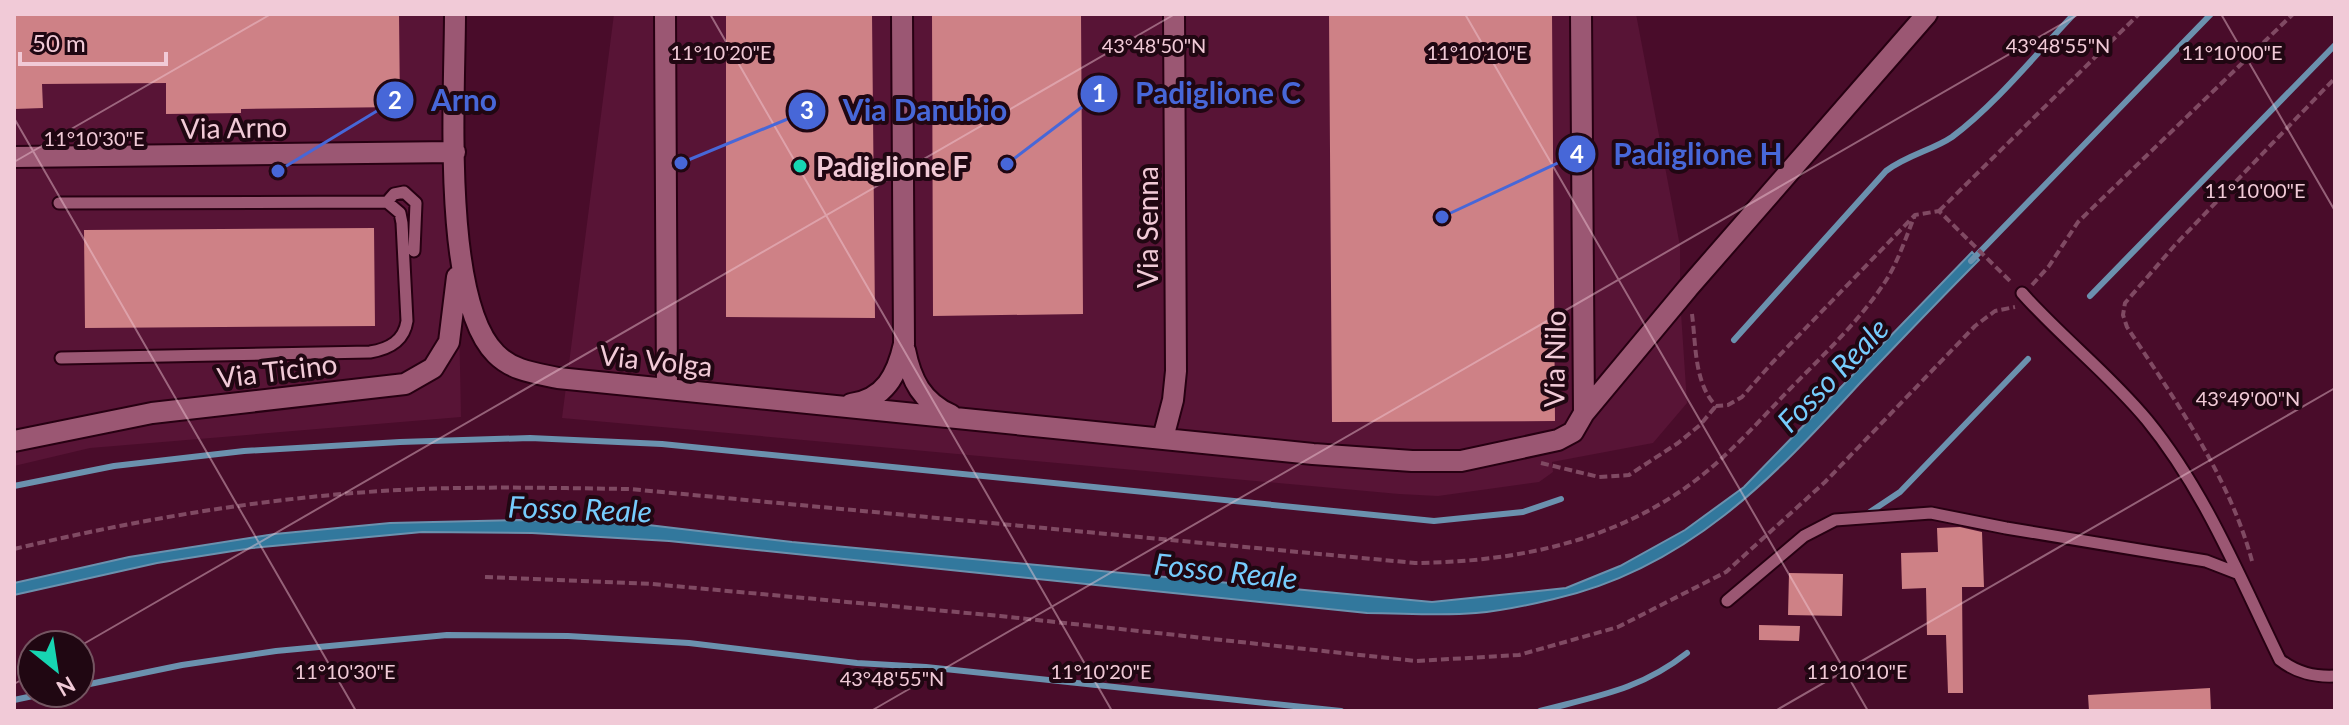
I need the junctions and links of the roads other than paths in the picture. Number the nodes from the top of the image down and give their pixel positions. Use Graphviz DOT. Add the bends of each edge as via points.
graph roads {
  1 [pos="455,14"];
  2 [pos="665,14"];
  3 [pos="902,14"];
  4 [pos="1174,14"];
  5 [pos="1581,14"];
  6 [pos="1927,14"];
  7 [pos="455,152"];
  8 [pos="14,157"];
  9 [pos="387,202"];
  10 [pos="59,203"];
  11 [pos="414,251"];
  12 [pos="459,261"];
  13 [pos="2025,296"];
  14 [pos="904,344"];
  15 [pos="61,358"];
  16 [pos="667,389"];
  17 [pos="835,406"];
  18 [pos="1584,413"];
  19 [pos="958,418"];
  20 [pos="1163,438"];
  21 [pos="14,441"];
  22 [pos="2237,573"];
  23 [pos="1727,601"];
  24 [pos="2335,676"];
  1 -- 7 [label="street, Via Volga"];
  2 -- 16 [label="street"];
  3 -- 14 [label="street"];
  4 -- 20 [label="street, Via Senna" via="1176,371"];
  5 -- 18 [label="street, Via Nilo"];
  6 -- 18 [label="street"];
  7 -- 8 [label="street, Via Arno"];
  7 -- 12 [label="street, Via Volga"];
  9 -- 10 [label="lane"];
  9 -- 11 [label="lane" via="404,192 416,203"];
  9 -- 15 [label="lane" via="400,213 402,223 407,321 403,336 386,349"];
  12 -- 16 [label="street, Via Volga" via="477,327 507,363 558,378"];
  12 -- 21 [label="street, Via Ticino" via="449,342 433,368 405,384 152,413"];
  13 -- 22 [label="lane" via="2145,418 2207,511"];
  14 -- 17 [label="street" via="899,368 883,391"];
  14 -- 19 [label="street" via="908,368 923,396"];
  16 -- 17 [label="street, Via Volga"];
  17 -- 19 [label="street, Via Volga"];
  18 -- 20 [label="street, Via Nilo" via="1578,426 1547,444 1461,461"];
  19 -- 20 [label="street, Via Volga"];
  22 -- 23 [label="lane" via="2206,561 1931,513 1835,520 1804,536"];
  22 -- 24 [label="lane" via="2280,660 2295,671"];
}
